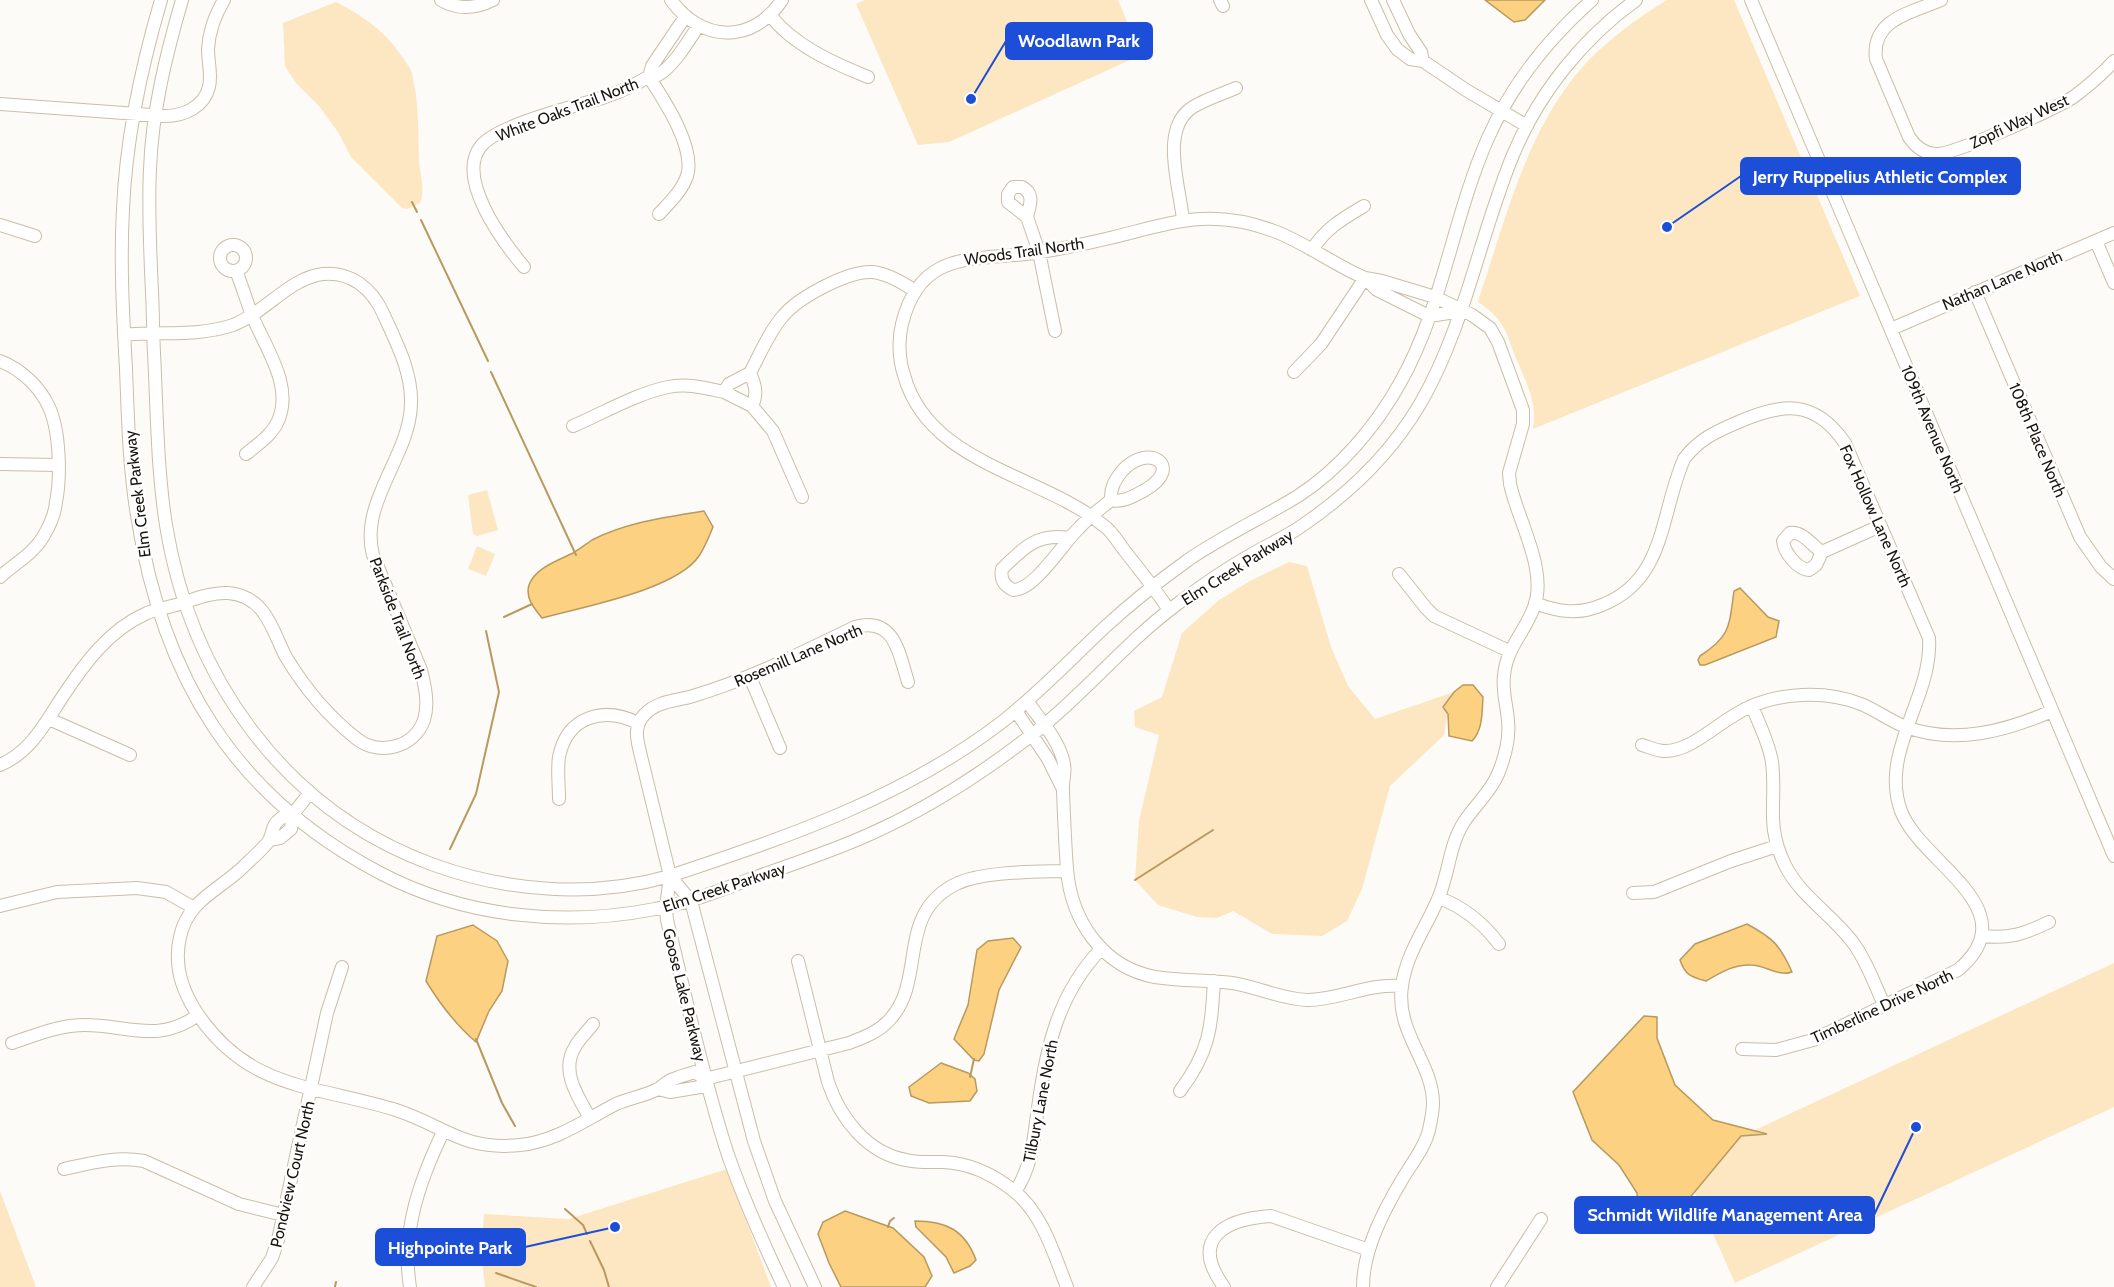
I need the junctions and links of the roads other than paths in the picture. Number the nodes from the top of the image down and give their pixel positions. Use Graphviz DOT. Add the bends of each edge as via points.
graph roads {
  1 [pos="161,0"];
  2 [pos="182,0"];
  3 [pos="224,0"];
  4 [pos="441,0"];
  5 [pos="493,0"];
  6 [pos="671,0"];
  7 [pos="782,0"];
  8 [pos="1371,0"];
  9 [pos="1393,0"];
  10 [pos="1592,0"];
  11 [pos="1636,0"];
  12 [pos="1941,0"];
  13 [pos="1750,1"];
  14 [pos="770,15"];
  15 [pos="685,17"];
  16 [pos="699,25"];
  17 [pos="1423,61"];
  18 [pos="2114,61"];
  19 [pos="649,77"];
  20 [pos="868,77"];
  21 [pos="1236,88"];
  22 [pos="0,104"];
  23 [pos="1501,112"];
  24 [pos="133,113"];
  25 [pos="156,115"];
  26 [pos="1527,126"];
  27 [pos="1364,206"];
  28 [pos="659,214"];
  29 [pos="1028,217"];
  30 [pos="1183,220"];
  31 [pos="0,225"];
  32 [pos="2114,233"];
  33 [pos="35,236"];
  34 [pos="2096,241"];
  35 [pos="1312,250"];
  36 [pos="1039,252"];
  37 [pos="524,267"];
  38 [pos="236,271"];
  39 [pos="1365,278"];
  40 [pos="2114,283"];
  41 [pos="915,291"];
  42 [pos="1975,292"];
  43 [pos="1435,297"];
  44 [pos="1462,311"];
  45 [pos="252,315"];
  46 [pos="1429,316"];
  47 [pos="1891,328"];
  48 [pos="1055,331"];
  49 [pos="153,333"];
  50 [pos="124,335"];
  51 [pos="0,361"];
  52 [pos="1294,372"];
  53 [pos="750,373"];
  54 [pos="724,392"];
  55 [pos="752,406"];
  56 [pos="573,426"];
  57 [pos="246,454"];
  58 [pos="0,464"];
  59 [pos="58,465"];
  60 [pos="802,497"];
  61 [pos="1111,500"];
  62 [pos="1092,516"];
  63 [pos="1880,526"];
  64 [pos="1068,538"];
  65 [pos="1822,552"];
  66 [pos="1399,574"];
  67 [pos="0,577"];
  68 [pos="2114,579"];
  69 [pos="1153,587"];
  70 [pos="185,602"];
  71 [pos="1535,603"];
  72 [pos="157,610"];
  73 [pos="1168,610"];
  74 [pos="1509,651"];
  75 [pos="750,677"];
  76 [pos="908,682"];
  77 [pos="1027,701"];
  78 [pos="1752,706"];
  79 [pos="1016,711"];
  80 [pos="2052,711"];
  81 [pos="49,719"];
  82 [pos="638,723"];
  83 [pos="1044,726"];
  84 [pos="1908,727"];
  85 [pos="1032,734"];
  86 [pos="1642,745"];
  87 [pos="780,748"];
  88 [pos="130,754"];
  89 [pos="0,765"];
  90 [pos="1063,788"];
  91 [pos="310,793"];
  92 [pos="559,799"];
  93 [pos="292,815"];
  94 [pos="1777,846"];
  95 [pos="2113,850"];
  96 [pos="1067,871"];
  97 [pos="670,876"];
  98 [pos="1633,893"];
  99 [pos="1439,898"];
  100 [pos="691,900"];
  101 [pos="0,906"];
  102 [pos="666,907"];
  103 [pos="194,908"];
  104 [pos="2049,922"];
  105 [pos="1982,936"];
  106 [pos="1499,944"];
  107 [pos="1101,949"];
  108 [pos="798,961"];
  109 [pos="342,968"];
  110 [pos="1215,981"];
  111 [pos="1402,986"];
  112 [pos="1884,1005"];
  113 [pos="198,1015"];
  114 [pos="592,1024"];
  115 [pos="12,1043"];
  116 [pos="1742,1049"];
  117 [pos="820,1051"];
  118 [pos="735,1071"];
  119 [pos="705,1079"];
  120 [pos="310,1090"];
  121 [pos="1180,1091"];
  122 [pos="590,1118"];
  123 [pos="443,1132"];
  124 [pos="64,1169"];
  125 [pos="1015,1192"];
  126 [pos="283,1215"];
  127 [pos="1541,1219"];
  128 [pos="1369,1250"];
  129 [pos="253,1287"];
  130 [pos="410,1287"];
  131 [pos="784,1287"];
  132 [pos="814,1287"];
  133 [pos="1067,1287"];
  134 [pos="1224,1287"];
  135 [pos="1362,1287"];
  136 [pos="1497,1287"];
  1 -- 24 [label="street, Elm Creek Parkway"];
  2 -- 25 [label="street, Elm Creek Parkway"];
  3 -- 25 [label="street" via="211,30 209,88 204,99 182,114"];
  4 -- 5 [label="street" via="463,8"];
  6 -- 15 [label="street"];
  7 -- 14 [label="street"];
  8 -- 17 [label="street" via="1397,49 1410,59"];
  9 -- 17 [label="street"];
  10 -- 23 [label="street, Elm Creek Parkway" via="1538,55"];
  11 -- 26 [label="street, Elm Creek Parkway" via="1602,28 1563,70"];
  12 -- 18 [label="street, Zopfi Way West" via="1894,20 1876,40 1876,59 1909,137 1923,151 1941,154 2047,111 2091,84"];
  13 -- 47 [label="street, 109th Avenue North"];
  14 -- 16 [label="street" via="731,33 709,31"];
  14 -- 20 [label="street" via="796,41"];
  15 -- 16 [label="street"];
  15 -- 19 [label="street, White Oaks Trail North" via="652,66"];
  16 -- 19 [label="street, White Oaks Trail North" via="675,59 657,76"];
  17 -- 23 [label="street"];
  19 -- 28 [label="street" via="680,132 689,163 685,183"];
  19 -- 37 [label="street, White Oaks Trail North" via="611,95 525,122 489,138 477,152 472,171 482,202"];
  21 -- 30 [label="street" via="1192,107 1178,123 1173,141"];
  22 -- 24 [label="street"];
  23 -- 26 [label="street"];
  23 -- 43 [label="street, Elm Creek Parkway" via="1472,182"];
  24 -- 25 [label="street"];
  24 -- 50 [label="street, Elm Creek Parkway" via="123,206"];
  25 -- 49 [label="street, Elm Creek Parkway" via="150,167"];
  26 -- 44 [label="street, Elm Creek Parkway" via="1496,203"];
  27 -- 35 [label="street" via="1335,223"];
  29 -- 36 [label="street"];
  30 -- 35 [label="street, Woods Trail North" via="1242,222 1274,231"];
  30 -- 36 [label="street, Woods Trail North"];
  31 -- 33 [label="street"];
  32 -- 34 [label="street, Nathan Lane North"];
  34 -- 40 [label="street"];
  34 -- 42 [label="street, Nathan Lane North"];
  35 -- 39 [label="street, Woods Trail North"];
  36 -- 41 [label="street, Woods Trail North" via="957,261 931,273"];
  36 -- 48 [label="street"];
  38 -- 45 [label="street"];
  39 -- 43 [label="street, Woods Trail North"];
  39 -- 46 [label="street, Woods Trail North" via="1377,290"];
  39 -- 52 [label="street" via="1321,344"];
  41 -- 53 [label="street" via="892,277 869,272 854,274 809,294 781,318"];
  41 -- 62 [label="street, Woods Trail North" via="901,329 902,368 907,387 927,422 960,448"];
  42 -- 47 [label="street, Nathan Lane North"];
  42 -- 68 [label="street, 108th Place North" via="2080,537"];
  43 -- 44 [label="street, Woods Trail North"];
  43 -- 46 [label="street, Elm Creek Parkway"];
  44 -- 46 [label="street"];
  44 -- 71 [label="street, Woods Trail North" via="1490,328 1523,410 1523,424 1509,472 1538,576"];
  44 -- 73 [label="street, Elm Creek Parkway" via="1417,409 1387,452 1358,483 1294,531 1211,579"];
  45 -- 49 [label="street, Parkside Trail North" via="215,330"];
  45 -- 57 [label="street" via="276,369 282,396 279,420"];
  45 -- 70 [label="street, Parkside Trail North" via="313,276 338,274 372,293 401,353 410,387 409,422 374,513 369,540 421,670 425,686 424,719 411,739 401,745 367,745 306,686 253,602 226,593"];
  46 -- 69 [label="street, Elm Creek Parkway" via="1401,382 1357,444 1300,494 1209,548"];
  47 -- 80 [label="street, 109th Avenue North"];
  49 -- 50 [label="street, Parkside Trail North"];
  49 -- 70 [label="street, Elm Creek Parkway" via="166,524"];
  50 -- 72 [label="street, Elm Creek Parkway" via="136,510"];
  51 -- 59 [label="street" via="31,381 50,408"];
  53 -- 54 [label="street" via="729,384"];
  53 -- 55 [label="street" via="756,397"];
  54 -- 55 [label="street"];
  54 -- 56 [label="street" via="669,387"];
  55 -- 60 [label="street" via="773,431"];
  58 -- 59 [label="street"];
  59 -- 67 [label="street" via="56,505 43,538"];
  61 -- 61 [label="street" via="1115,479 1128,465 1152,456 1163,464 1164,473 1147,489 1118,502"];
  61 -- 62 [label="street"];
  62 -- 64 [label="street"];
  62 -- 69 [label="street, Woods Trail North" via="1106,526"];
  63 -- 65 [label="street"];
  63 -- 71 [label="street, Fox Hollow Lane North" via="1845,444 1831,425 1800,409 1771,409 1713,433 1692,448 1679,471 1649,566 1632,588 1610,602 1578,612"];
  63 -- 84 [label="street, Fox Hollow Lane North" via="1929,638 1926,673"];
  64 -- 64 [label="street" via="1038,540 1019,552 1002,569 1006,587 1024,588 1064,548"];
  66 -- 74 [label="street" via="1434,615"];
  69 -- 73 [label="street, Woods Trail North"];
  69 -- 77 [label="street, Elm Creek Parkway"];
  70 -- 72 [label="street, Parkside Trail North"];
  70 -- 91 [label="street, Elm Creek Parkway" via="203,650 226,694 271,756"];
  71 -- 74 [label="street"];
  72 -- 81 [label="street, Parkside Trail North" via="112,635 76,676"];
  72 -- 93 [label="street, Elm Creek Parkway" via="184,679 211,724 237,759"];
  73 -- 83 [label="street, Elm Creek Parkway"];
  74 -- 99 [label="street" via="1503,679 1509,721 1507,748 1498,775 1455,841"];
  75 -- 76 [label="street, Rosemill Lane North" via="864,624 884,629 895,641"];
  75 -- 82 [label="street, Rosemill Lane North" via="661,704"];
  75 -- 87 [label="street"];
  77 -- 79 [label="street, Elm Creek Parkway"];
  77 -- 83 [label="street"];
  78 -- 84 [label="street" via="1784,697 1821,695 1861,704"];
  78 -- 86 [label="street" via="1677,749 1664,751"];
  78 -- 94 [label="street" via="1772,759 1771,816"];
  79 -- 85 [label="street"];
  79 -- 97 [label="street, Elm Creek Parkway" via="926,774 882,797 797,832"];
  80 -- 84 [label="street" via="1990,733 1944,735"];
  80 -- 95 [label="street, 109th Avenue North"];
  81 -- 88 [label="street"];
  81 -- 89 [label="street, Parkside Trail North" via="25,749"];
  82 -- 92 [label="street" via="604,714 590,717 571,730 559,759"];
  82 -- 97 [label="street" via="636,735"];
  83 -- 85 [label="street, Elm Creek Parkway"];
  83 -- 90 [label="street" via="1064,765"];
  84 -- 105 [label="street" via="1896,777 1901,811 1928,851 1973,899 1980,913"];
  85 -- 90 [label="street"];
  85 -- 100 [label="street, Elm Creek Parkway" via="918,811 832,850"];
  90 -- 96 [label="street"];
  91 -- 93 [label="street"];
  91 -- 97 [label="street, Elm Creek Parkway" via="376,840 453,872 485,880 528,888 563,889 598,888"];
  93 -- 102 [label="street, Elm Creek Parkway" via="356,860 396,881 472,907 568,918"];
  93 -- 103 [label="street" via="280,818 269,840"];
  94 -- 98 [label="street" via="1654,892"];
  94 -- 112 [label="street" via="1796,882 1854,943"];
  96 -- 107 [label="street" via="1078,916"];
  96 -- 117 [label="street" via="973,878 946,890 925,913 919,927 907,989 892,1017 866,1037"];
  97 -- 100 [label="street, Goose Lake Parkway"];
  97 -- 102 [label="street, Goose Lake Parkway"];
  99 -- 106 [label="street" via="1465,910"];
  99 -- 111 [label="street" via="1408,959"];
  100 -- 102 [label="street, Elm Creek Parkway"];
  100 -- 118 [label="street, Goose Lake Parkway"];
  101 -- 103 [label="street" via="57,892 137,888 166,892"];
  102 -- 119 [label="street, Goose Lake Parkway"];
  103 -- 113 [label="street" via="180,936 178,970"];
  104 -- 105 [label="street" via="2016,936"];
  105 -- 112 [label="street, Timberline Drive North" via="1974,953 1958,970"];
  107 -- 110 [label="street" via="1135,972 1175,980"];
  107 -- 125 [label="street, Tilbury Lane North" via="1073,984 1054,1028 1045,1059 1029,1166"];
  108 -- 117 [label="street"];
  109 -- 120 [label="street, Pondview Court North" via="327,1013"];
  110 -- 111 [label="street" via="1308,1000 1367,987"];
  110 -- 121 [label="street" via="1207,1044 1194,1074"];
  111 -- 128 [label="street" via="1404,1022 1431,1087 1432,1118 1428,1134"];
  112 -- 116 [label="street, Timberline Drive North" via="1795,1046 1760,1051"];
  113 -- 115 [label="street" via="182,1025 152,1033 103,1026 66,1026"];
  113 -- 120 [label="street" via="216,1037 251,1066"];
  114 -- 122 [label="street" via="575,1047 569,1065 569,1076"];
  117 -- 118 [label="street"];
  117 -- 125 [label="street" via="834,1099 857,1133 873,1145 903,1160 957,1163 974,1168"];
  118 -- 119 [label="street"];
  118 -- 132 [label="street, Goose Lake Parkway" via="753,1141"];
  119 -- 122 [label="street" via="700,1087 670,1092 658,1089"];
  119 -- 131 [label="street, Goose Lake Parkway" via="750,1213"];
  120 -- 123 [label="street" via="398,1111"];
  120 -- 126 [label="street, Pondview Court North"];
  122 -- 123 [label="street" via="542,1142 521,1145 478,1144"];
  123 -- 130 [label="street" via="419,1186 412,1214 408,1244"];
  124 -- 126 [label="street" via="115,1158 144,1161 239,1204"];
  125 -- 133 [label="street" via="1042,1228"];
  126 -- 129 [label="street, Pondview Court North" via="272,1258"];
  127 -- 136 [label="street"];
  128 -- 134 [label="street" via="1272,1216 1258,1217 1221,1230 1213,1239 1209,1257"];
  128 -- 135 [label="street"];
}
